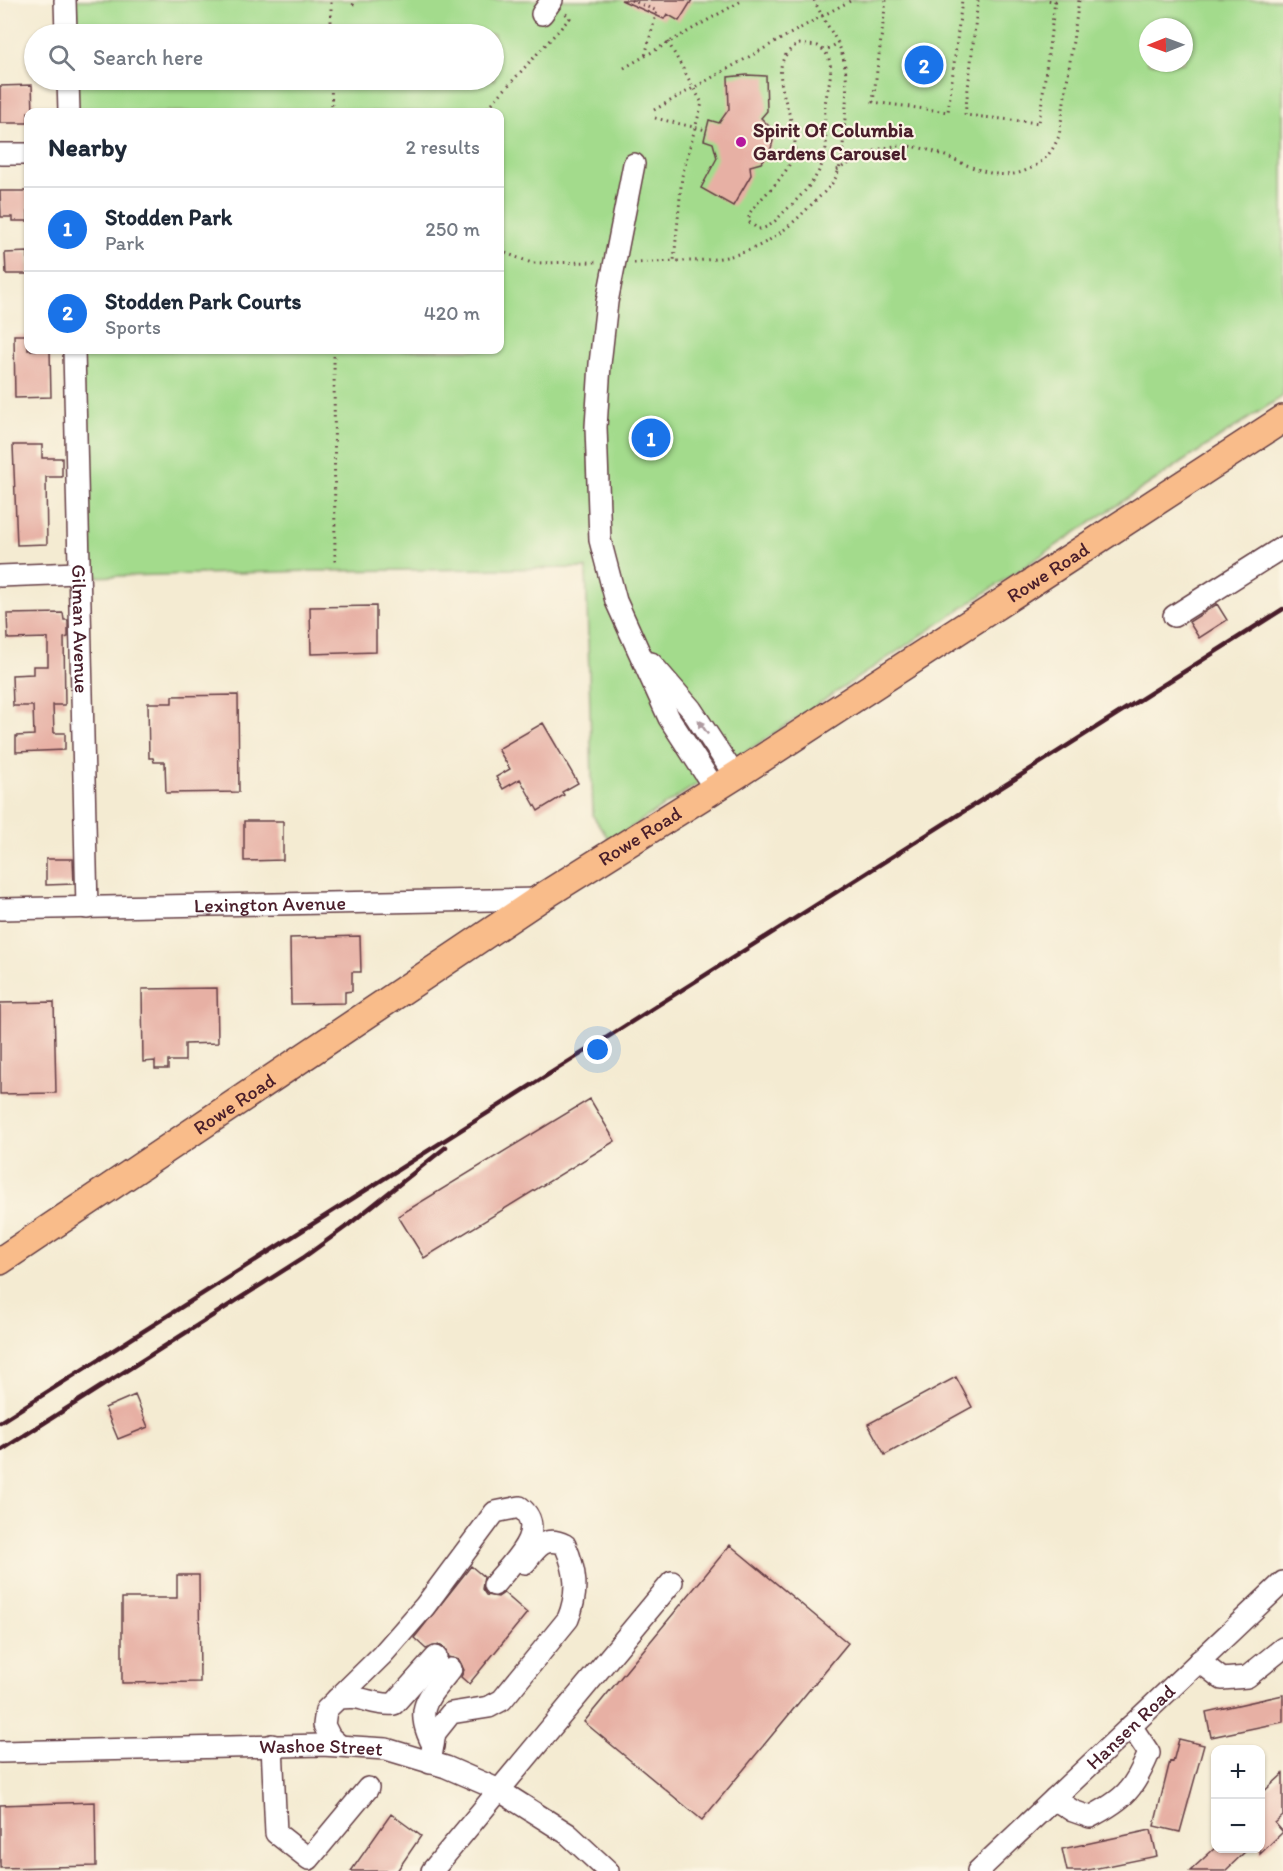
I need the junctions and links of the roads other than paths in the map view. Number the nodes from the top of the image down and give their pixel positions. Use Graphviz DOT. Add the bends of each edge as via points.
graph roads {
  1 [pos="65,0"];
  2 [pos="66,24"];
  3 [pos="68,90"];
  4 [pos="69,108"];
  5 [pos="0,154"];
  6 [pos="24,154"];
  7 [pos="634,164"];
  8 [pos="74,354"];
  9 [pos="1283,419"];
  10 [pos="1283,547"];
  11 [pos="78,573"];
  12 [pos="0,576"];
  13 [pos="1174,616"];
  14 [pos="725,782"];
  15 [pos="539,899"];
  16 [pos="87,908"];
  17 [pos="0,909"];
  18 [pos="0,1261"];
  19 [pos="536,1540"];
  20 [pos="672,1582"];
  21 [pos="498,1588"];
  22 [pos="1280,1592"];
  23 [pos="1283,1648"];
  24 [pos="1199,1661"];
  25 [pos="337,1699"];
  26 [pos="1131,1726"];
  27 [pos="272,1745"];
  28 [pos="429,1745"];
  29 [pos="340,1746"];
  30 [pos="0,1752"];
  31 [pos="368,1788"];
  32 [pos="497,1789"];
  33 [pos="1054,1799"];
  34 [pos="305,1865"];
  35 [pos="432,1871"];
  36 [pos="608,1871"];
  37 [pos="978,1871"];
  1 -- 2 [label="street"];
  3 -- 4 [label="street"];
  5 -- 6 [label="street"];
  7 -- 14 [label="street" via="607,302 596,427 600,540 616,601 641,651 691,709"];
  8 -- 11 [label="street, Gilman Avenue"];
  9 -- 14 [label="main road, Rowe Road"];
  10 -- 13 [label="street"];
  11 -- 12 [label="street"];
  11 -- 16 [label="street, Gilman Avenue"];
  14 -- 15 [label="main road, Rowe Road"];
  15 -- 16 [label="street, Lexington Avenue"];
  15 -- 18 [label="main road, Rowe Road"];
  16 -- 17 [label="street, Lexington Avenue"];
  19 -- 21 [label="street"];
  19 -- 25 [label="street" via="538,1520 520,1507 495,1512 425,1606"];
  19 -- 28 [label="street" via="554,1539 565,1545 576,1581 574,1605 568,1618 502,1700 489,1707 451,1713"];
  20 -- 32 [label="street"];
  22 -- 24 [label="street, Hansen Road"];
  23 -- 24 [label="street" via="1247,1677 1222,1679"];
  24 -- 26 [label="street, Hansen Road"];
  25 -- 28 [label="street" via="352,1696 364,1700 390,1695 440,1660 418,1695 415,1711"];
  25 -- 29 [label="street" via="326,1710 324,1725"];
  26 -- 33 [label="street, Hansen Road"];
  26 -- 33 [label="street" via="1149,1753 1137,1783 1110,1807 1089,1817"];
  27 -- 29 [label="street, Washoe Street"];
  27 -- 30 [label="street, Washoe Street"];
  27 -- 34 [label="street" via="276,1833"];
  28 -- 29 [label="street, Washoe Street" via="386,1749"];
  28 -- 32 [label="street, Washoe Street"];
  31 -- 34 [label="street"];
  32 -- 35 [label="street"];
  32 -- 36 [label="street, Washoe Street" via="568,1834"];
  33 -- 37 [label="street, Hansen Road"];
}
